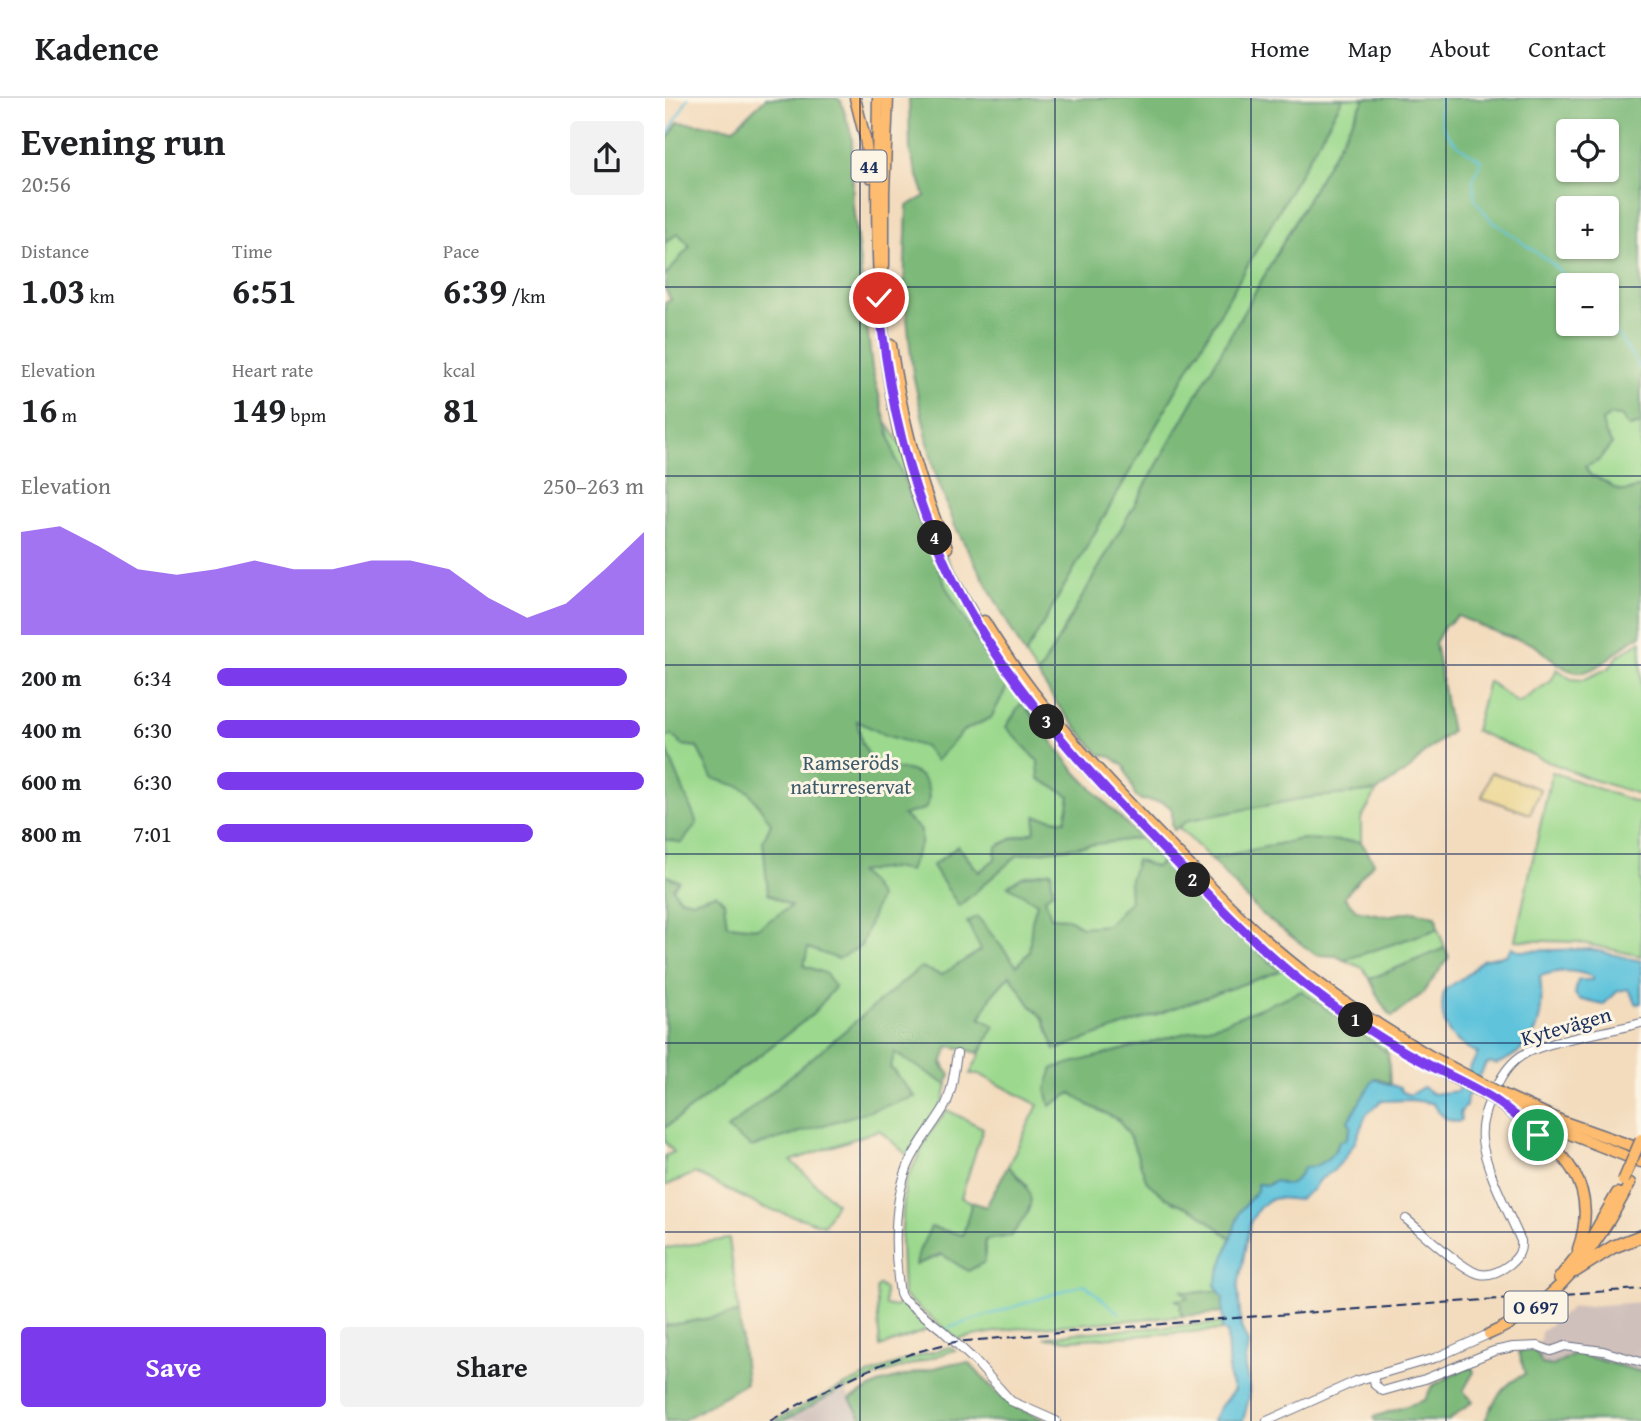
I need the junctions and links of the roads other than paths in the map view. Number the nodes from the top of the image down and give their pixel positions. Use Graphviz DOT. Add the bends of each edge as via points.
graph roads {
  1 [pos="855,98"];
  2 [pos="879,98"];
  3 [pos="888,98"];
  4 [pos="876,235"];
  5 [pos="1641,1023"];
  6 [pos="957,1054"];
  7 [pos="1430,1061"];
  8 [pos="1498,1097"];
  9 [pos="1641,1139"];
  10 [pos="1641,1149"];
  11 [pos="1641,1159"];
  12 [pos="1626,1182"];
  13 [pos="1406,1219"];
  14 [pos="1641,1236"];
  15 [pos="1574,1266"];
  16 [pos="1489,1334"];
  17 [pos="1641,1362"];
  18 [pos="1373,1376"];
  19 [pos="1056,1421"];
  20 [pos="1267,1421"];
  1 -- 4 [label="main road, 44" via="865,138"];
  2 -- 4 [label="main road, 44"];
  3 -- 7 [label="main road, 44" via="884,235 891,346 916,465 971,599 1017,671 1063,730 1246,923 1311,978"];
  4 -- 7 [label="main road, 44" via="881,327 900,436 922,508 987,639 1034,706 1090,772 1240,927 1305,984 1371,1031"];
  5 -- 13 [label="street, Kytevägen" via="1541,1048 1525,1054 1503,1074 1482,1123 1482,1141 1521,1241 1517,1257 1507,1266 1486,1274 1470,1271"];
  6 -- 19 [label="street" via="948,1098 901,1187 896,1248 900,1294 974,1360 1011,1401"];
  7 -- 8 [label="main road, 44, bridge"];
  8 -- 10 [label="main road, 44"];
  8 -- 11 [label="main road, 44" via="1557,1129"];
  8 -- 15 [label="main road" via="1569,1164 1580,1182 1586,1220"];
  9 -- 12 [label="main road, O 697, bridge"];
  11 -- 12 [label="main road"];
  12 -- 15 [label="main road, O 697"];
  14 -- 15 [label="highway, O 697"];
  15 -- 16 [label="main road, O 697" via="1543,1301"];
  16 -- 18 [label="street, O 697" via="1444,1355"];
  17 -- 18 [label="street" via="1603,1351 1526,1346 1494,1351 1383,1391"];
  18 -- 20 [label="street, O 697"];
}
